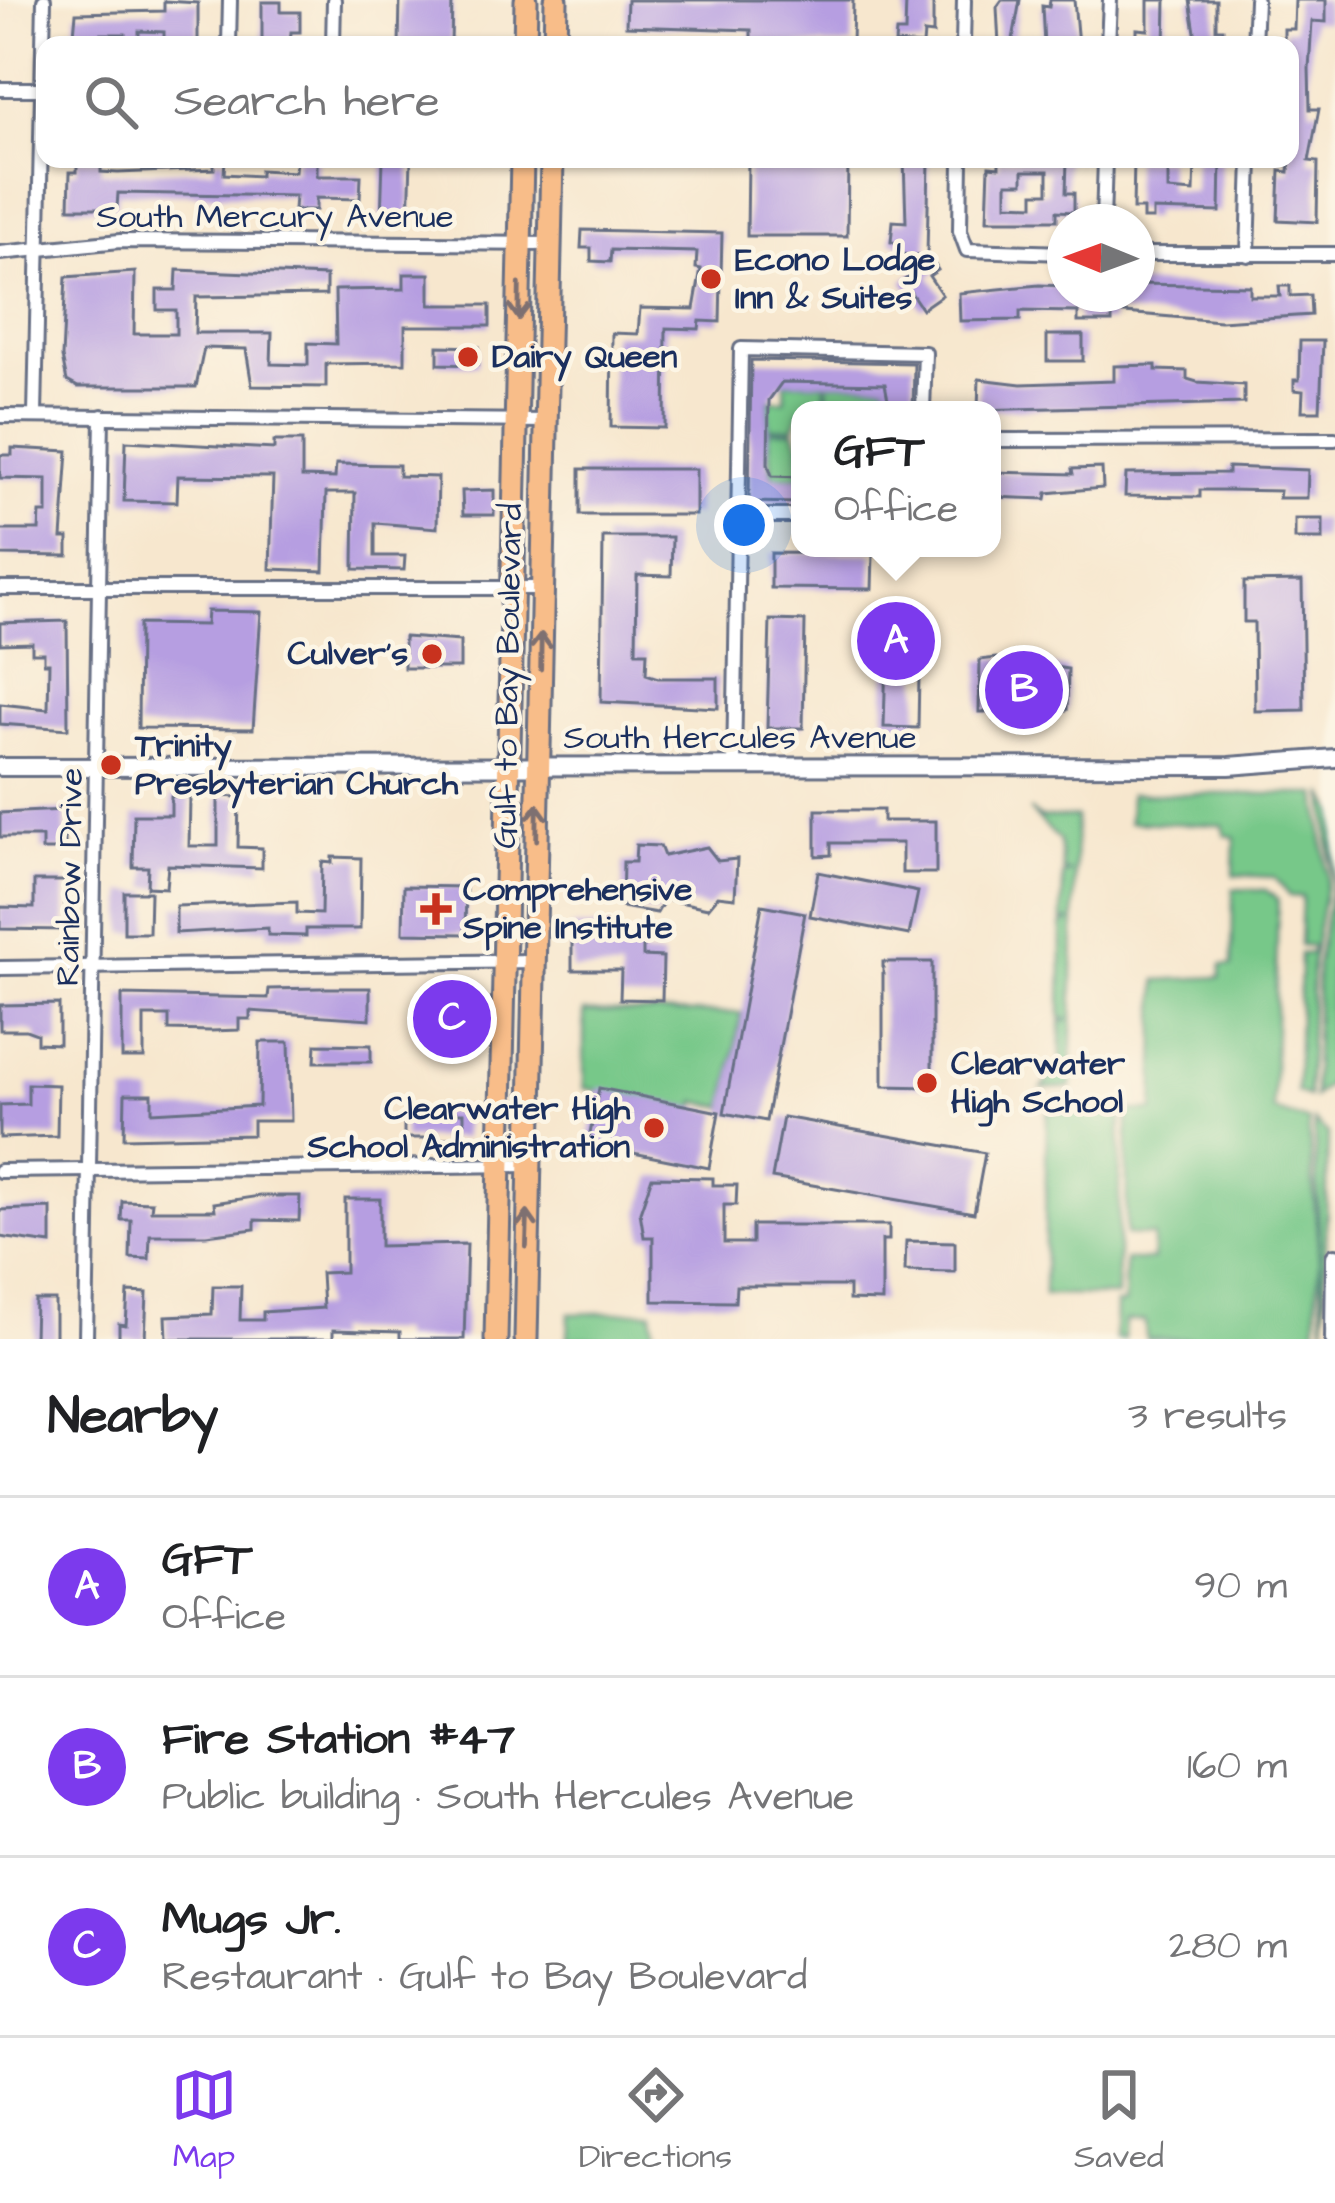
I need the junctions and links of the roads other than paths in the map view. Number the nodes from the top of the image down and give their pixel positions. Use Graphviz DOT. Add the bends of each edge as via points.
graph roads {
  1 [pos="44,0"];
  2 [pos="230,0"];
  3 [pos="334,0"];
  4 [pos="526,0"];
  5 [pos="556,0"];
  6 [pos="964,0"];
  7 [pos="1110,0"];
  8 [pos="1256,0"];
  9 [pos="43,36"];
  10 [pos="229,36"];
  11 [pos="333,36"];
  12 [pos="525,36"];
  13 [pos="555,36"];
  14 [pos="963,36"];
  15 [pos="1108,36"];
  16 [pos="1254,36"];
  17 [pos="0,89"];
  18 [pos="36,89"];
  19 [pos="40,168"];
  20 [pos="522,168"];
  21 [pos="552,168"];
  22 [pos="961,168"];
  23 [pos="1105,168"];
  24 [pos="1251,168"];
  25 [pos="1103,204"];
  26 [pos="520,244"];
  27 [pos="550,244"];
  28 [pos="1047,252"];
  29 [pos="0,253"];
  30 [pos="38,253"];
  31 [pos="1155,254"];
  32 [pos="1335,254"];
  33 [pos="1248,255"];
  34 [pos="923,401"];
  35 [pos="0,416"];
  36 [pos="35,416"];
  37 [pos="102,416"];
  38 [pos="517,419"];
  39 [pos="547,421"];
  40 [pos="1335,439"];
  41 [pos="1001,440"];
  42 [pos="738,516"];
  43 [pos="791,516"];
  44 [pos="100,587"];
  45 [pos="0,588"];
  46 [pos="513,588"];
  47 [pos="543,588"];
  48 [pos="1335,758"];
  49 [pos="0,767"];
  50 [pos="99,767"];
  51 [pos="509,768"];
  52 [pos="538,768"];
  53 [pos="734,768"];
  54 [pos="505,961"];
  55 [pos="534,961"];
  56 [pos="95,966"];
  57 [pos="0,968"];
  58 [pos="500,1164"];
  59 [pos="529,1165"];
  60 [pos="90,1169"];
  61 [pos="0,1171"];
  62 [pos="1335,1257"];
  63 [pos="497,1292"];
  64 [pos="526,1294"];
  65 [pos="86,1339"];
  66 [pos="496,1339"];
  67 [pos="526,1339"];
  68 [pos="1334,1339"];
  1 -- 9 [label="street"];
  2 -- 10 [label="street"];
  3 -- 11 [label="street"];
  4 -- 12 [label="main road"];
  5 -- 13 [label="main road"];
  6 -- 14 [label="street"];
  7 -- 15 [label="street"];
  8 -- 16 [label="street"];
  17 -- 18 [label="street"];
  19 -- 30 [label="street"];
  20 -- 26 [label="main road, Gulf to Bay Boulevard"];
  21 -- 27 [label="main road, Gulf to Bay Boulevard"];
  22 -- 28 [label="street" via="967,250"];
  23 -- 25 [label="street"];
  24 -- 33 [label="street"];
  26 -- 27 [label="street, South Mercury Avenue"];
  26 -- 30 [label="street, South Mercury Avenue" via="120,241"];
  26 -- 38 [label="main road, Gulf to Bay Boulevard, one-way"];
  27 -- 39 [label="main road, Gulf to Bay Boulevard"];
  29 -- 30 [label="street, South Mercury Avenue"];
  30 -- 36 [label="street"];
  31 -- 33 [label="street"];
  32 -- 33 [label="street"];
  34 -- 42 [label="street" via="925,353 741,349"];
  35 -- 36 [label="street"];
  36 -- 37 [label="street"];
  37 -- 38 [label="street"];
  37 -- 44 [label="street, Rainbow Drive"];
  38 -- 39 [label="street"];
  38 -- 46 [label="main road, Gulf to Bay Boulevard"];
  39 -- 47 [label="main road, Gulf to Bay Boulevard"];
  40 -- 41 [label="street"];
  42 -- 43 [label="street"];
  42 -- 53 [label="street"];
  44 -- 45 [label="street"];
  44 -- 46 [label="street"];
  44 -- 50 [label="street, Rainbow Drive"];
  46 -- 47 [label="street"];
  46 -- 51 [label="main road, Gulf to Bay Boulevard"];
  52 -- 47 [label="main road, Gulf to Bay Boulevard, one-way"];
  48 -- 53 [label="street, South Hercules Avenue" via="1229,766"];
  49 -- 50 [label="street, South Hercules Avenue"];
  50 -- 51 [label="street, South Hercules Avenue"];
  50 -- 56 [label="street, Rainbow Drive"];
  51 -- 52 [label="street, South Hercules Avenue"];
  51 -- 54 [label="main road, Gulf to Bay Boulevard"];
  52 -- 53 [label="street, South Hercules Avenue"];
  55 -- 52 [label="main road, Gulf to Bay Boulevard, one-way"];
  54 -- 55 [label="street"];
  54 -- 56 [label="street"];
  54 -- 58 [label="main road, Gulf to Bay Boulevard"];
  55 -- 59 [label="main road, Gulf to Bay Boulevard"];
  56 -- 57 [label="street"];
  56 -- 60 [label="street, Rainbow Drive"];
  58 -- 59 [label="street"];
  58 -- 60 [label="street"];
  58 -- 63 [label="main road, Gulf to Bay Boulevard"];
  64 -- 59 [label="main road, Gulf to Bay Boulevard, one-way"];
  60 -- 61 [label="street"];
  60 -- 65 [label="street, Rainbow Drive"];
  62 -- 68 [label="street"];
  63 -- 64 [label="street"];
  63 -- 66 [label="main road, Gulf to Bay Boulevard"];
  64 -- 67 [label="main road, Gulf to Bay Boulevard"];
}
